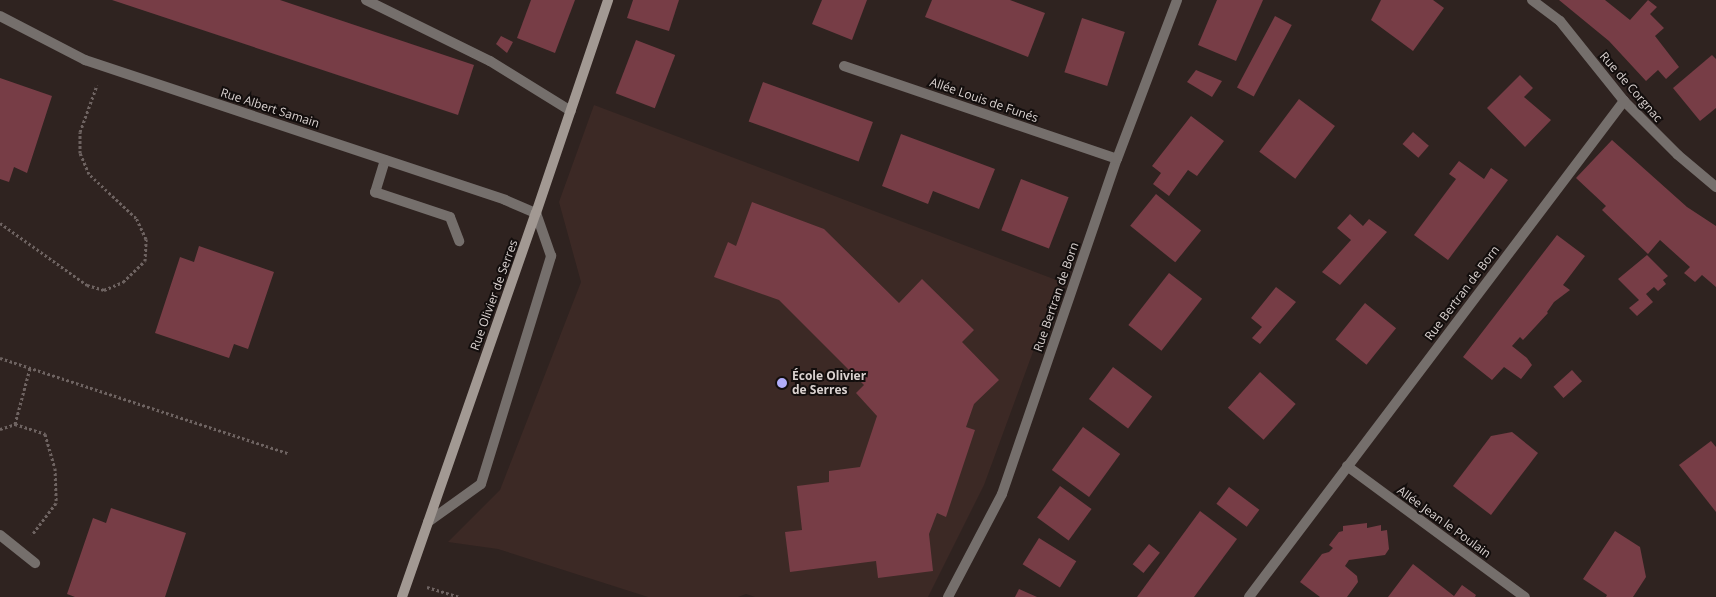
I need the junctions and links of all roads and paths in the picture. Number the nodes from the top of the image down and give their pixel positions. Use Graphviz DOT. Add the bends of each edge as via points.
graph roads {
  1 [pos="366,0"];
  2 [pos="608,0"];
  3 [pos="1176,0"];
  4 [pos="1532,0"];
  5 [pos="0,16"];
  6 [pos="104,66"];
  7 [pos="844,66"];
  8 [pos="1624,101"];
  9 [pos="571,111"];
  10 [pos="1117,159"];
  11 [pos="385,160"];
  12 [pos="1716,187"];
  13 [pos="536,213"];
  14 [pos="0,223"];
  15 [pos="459,241"];
  16 [pos="0,358"];
  17 [pos="30,368"];
  18 [pos="15,424"];
  19 [pos="0,429"];
  20 [pos="288,453"];
  21 [pos="1347,466"];
  22 [pos="428,522"];
  23 [pos="0,535"];
  24 [pos="28,541"];
  25 [pos="35,563"];
  26 [pos="407,581"];
  27 [pos="402,597"];
  28 [pos="460,597"];
  29 [pos="948,597"];
  30 [pos="1249,597"];
  31 [pos="1525,597"];
  1 -- 9 [label="street" via="490,61"];
  2 -- 9 [label="street, Rue Olivier de Serres"];
  3 -- 10 [label="street, Rue Bertran de Born"];
  4 -- 8 [label="street, Rue de Corgnac" via="1560,21"];
  5 -- 6 [label="street, Rue Albert Samain" via="85,60"];
  6 -- 11 [label="street, Rue Albert Samain"];
  6 -- 14 [label="path" via="80,132 80,153 89,174 136,218 146,239 145,261 123,282 104,290 87,285"];
  7 -- 10 [label="street, Allée Louis de Funés"];
  8 -- 12 [label="street, Rue de Corgnac" via="1678,156"];
  8 -- 21 [label="street, Rue Bertran de Born"];
  9 -- 13 [label="street, Rue Olivier de Serres"];
  10 -- 29 [label="street, Rue Bertran de Born" via="1002,494"];
  11 -- 13 [label="street, Rue Albert Samain"];
  11 -- 15 [label="street" via="375,192 450,217"];
  13 -- 22 [label="street, Rue Olivier de Serres"];
  13 -- 22 [label="street" via="551,256 480,484"];
  16 -- 17 [label="path"];
  17 -- 18 [label="path"];
  17 -- 20 [label="path"];
  18 -- 19 [label="path"];
  18 -- 24 [label="path" via="45,434 56,468 56,502"];
  21 -- 30 [label="street, Rue Bertran de Born"];
  21 -- 31 [label="street, Allée Jean le Poulain"];
  22 -- 26 [label="street, Rue Olivier de Serres"];
  23 -- 25 [label="street"];
  26 -- 27 [label="street, Rue Olivier de Serres"];
  26 -- 28 [label="path"];
}
